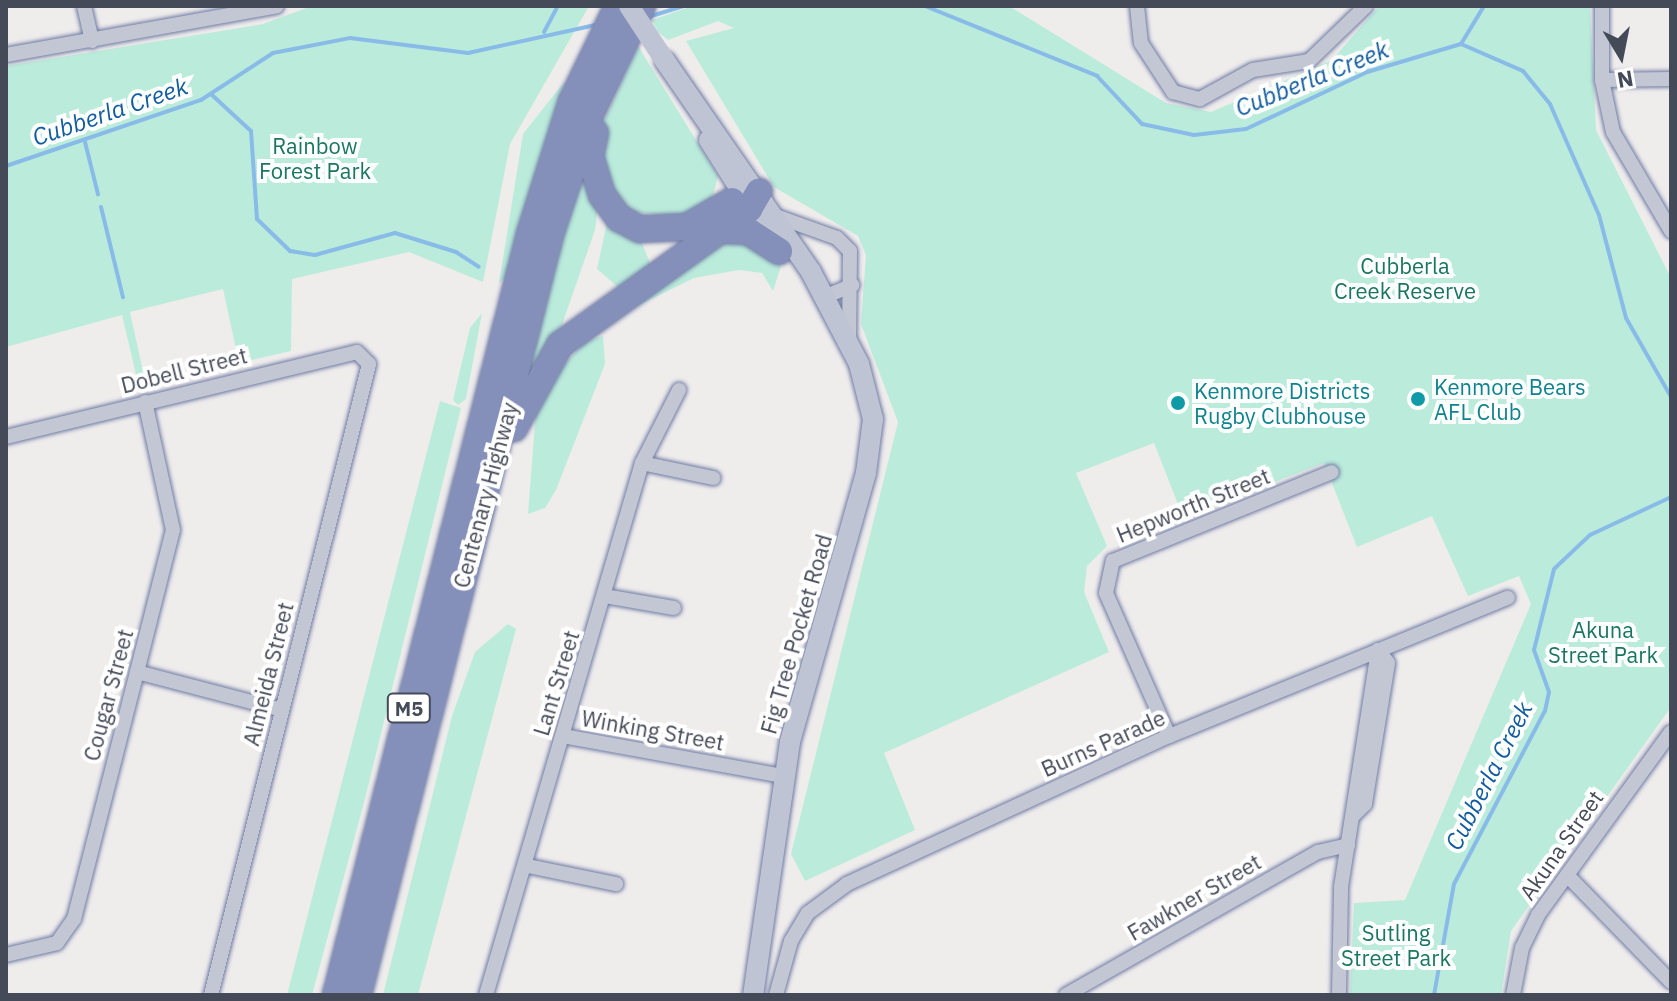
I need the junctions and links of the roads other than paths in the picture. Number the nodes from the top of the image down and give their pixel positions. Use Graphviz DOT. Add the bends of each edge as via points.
graph roads {
  1 [pos="84,6"];
  2 [pos="277,6"];
  3 [pos="1137,6"];
  4 [pos="1366,6"];
  5 [pos="1602,6"];
  6 [pos="629,8"];
  7 [pos="612,40"];
  8 [pos="92,41"];
  9 [pos="6,55"];
  10 [pos="1671,79"];
  11 [pos="1602,80"];
  12 [pos="686,93"];
  13 [pos="590,115"];
  14 [pos="747,199"];
  15 [pos="720,230"];
  16 [pos="1671,231"];
  17 [pos="779,251"];
  18 [pos="852,285"];
  19 [pos="822,298"];
  20 [pos="849,346"];
  21 [pos="369,364"];
  22 [pos="679,390"];
  23 [pos="145,402"];
  24 [pos="6,437"];
  25 [pos="642,463"];
  26 [pos="1332,472"];
  27 [pos="713,478"];
  28 [pos="472,544"];
  29 [pos="605,596"];
  30 [pos="1508,598"];
  31 [pos="674,608"];
  32 [pos="1378,650"];
  33 [pos="137,672"];
  34 [pos="282,710"];
  35 [pos="1670,735"];
  36 [pos="563,736"];
  37 [pos="1169,736"];
  38 [pos="783,776"];
  39 [pos="1348,845"];
  40 [pos="528,866"];
  41 [pos="1567,875"];
  42 [pos="616,884"];
  43 [pos="6,955"];
  44 [pos="1671,982"];
  45 [pos="211,995"];
  46 [pos="336,995"];
  47 [pos="358,995"];
  48 [pos="486,995"];
  49 [pos="753,995"];
  50 [pos="776,995"];
  51 [pos="1066,995"];
  52 [pos="1339,995"];
  53 [pos="1513,995"];
  1 -- 8 [label="street"];
  2 -- 8 [label="street"];
  3 -- 4 [label="street" via="1141,43 1173,92 1200,99 1253,70 1309,61"];
  5 -- 11 [label="street"];
  6 -- 7 [label="highway, Centenary Highway / M5"];
  6 -- 12 [label="main road, Fig Tree Pocket Road, bridge"];
  7 -- 13 [label="highway, Centenary Highway / M5"];
  7 -- 46 [label="highway, Centenary Highway / M5" via="568,112 530,234"];
  8 -- 9 [label="street"];
  10 -- 11 [label="street"];
  11 -- 16 [label="street" via="1613,132"];
  12 -- 14 [label="main road, Fig Tree Pocket Road"];
  12 -- 14 [label="main road, Fig Tree Pocket Road"];
  13 -- 14 [label="highway" via="594,177 619,218 665,231"];
  13 -- 28 [label="highway, Centenary Highway / M5" via="550,235"];
  14 -- 15 [label="highway"];
  14 -- 17 [label="main road, Fig Tree Pocket Road"];
  14 -- 18 [label="street" via="837,238 853,258"];
  14 -- 19 [label="main road, Fig Tree Pocket Road"];
  15 -- 17 [label="highway" via="748,231"];
  15 -- 28 [label="highway" via="560,345 515,426"];
  17 -- 19 [label="main road, Fig Tree Pocket Road"];
  18 -- 19 [label="street"];
  18 -- 20 [label="street"];
  19 -- 20 [label="main road, Fig Tree Pocket Road"];
  20 -- 38 [label="main road, Fig Tree Pocket Road" via="871,401 872,442"];
  21 -- 23 [label="street, Dobell Street" via="357,352"];
  21 -- 34 [label="street, Almeida Street"];
  22 -- 25 [label="street, Lant Street"];
  23 -- 24 [label="street, Dobell Street"];
  23 -- 33 [label="street, Cougar Street" via="173,530"];
  25 -- 27 [label="street"];
  25 -- 29 [label="street, Lant Street"];
  26 -- 37 [label="street, Hepworth Street" via="1113,561 1106,593"];
  28 -- 47 [label="highway, Centenary Highway / M5"];
  29 -- 31 [label="street"];
  29 -- 36 [label="street, Lant Street"];
  30 -- 32 [label="street, Burns Parade"];
  32 -- 37 [label="street, Burns Parade"];
  32 -- 39 [label="street" via="1350,802 1354,815"];
  33 -- 34 [label="street"];
  33 -- 43 [label="street, Cougar Street" via="74,919 57,943"];
  34 -- 45 [label="street, Almeida Street"];
  35 -- 41 [label="street, Akuna Street"];
  36 -- 38 [label="street, Winking Street"];
  36 -- 40 [label="street, Lant Street"];
  37 -- 50 [label="street, Burns Parade" via="847,884 808,913 791,941"];
  38 -- 49 [label="main road, Fig Tree Pocket Road"];
  39 -- 51 [label="street, Fawkner Street" via="1318,852"];
  39 -- 52 [label="street"];
  40 -- 42 [label="street"];
  40 -- 48 [label="street, Lant Street"];
  41 -- 44 [label="street"];
  41 -- 53 [label="street, Akuna Street" via="1522,948"];
}
